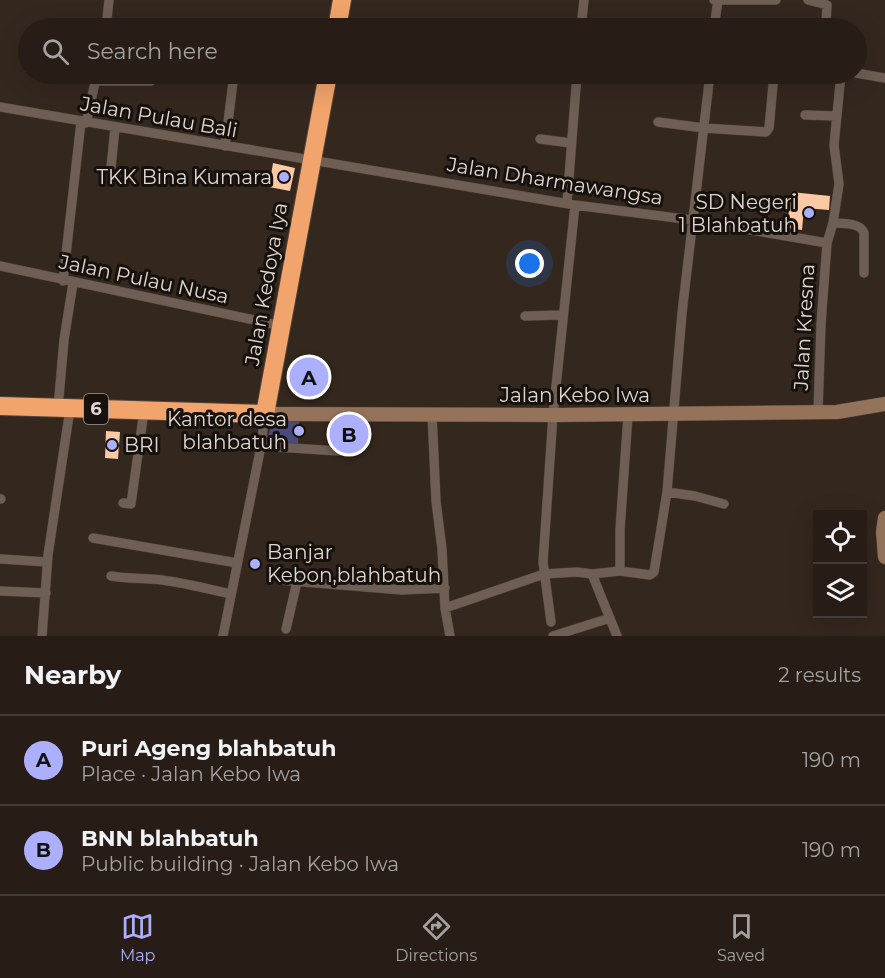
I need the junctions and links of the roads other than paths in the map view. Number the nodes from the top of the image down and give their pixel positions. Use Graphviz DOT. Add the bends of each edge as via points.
graph roads {
  1 [pos="109,0"];
  2 [pos="342,0"];
  3 [pos="584,0"];
  4 [pos="717,0"];
  5 [pos="776,0"];
  6 [pos="807,0"];
  7 [pos="107,18"];
  8 [pos="339,18"];
  9 [pos="582,18"];
  10 [pos="715,18"];
  11 [pos="826,18"];
  12 [pos="867,75"];
  13 [pos="885,78"];
  14 [pos="94,84"];
  15 [pos="233,84"];
  16 [pos="326,84"];
  17 [pos="576,84"];
  18 [pos="709,84"];
  19 [pos="773,84"];
  20 [pos="841,84"];
  21 [pos="0,107"];
  22 [pos="806,115"];
  23 [pos="837,116"];
  24 [pos="84,122"];
  25 [pos="658,122"];
  26 [pos="115,128"];
  27 [pos="704,128"];
  28 [pos="540,139"];
  29 [pos="571,143"];
  30 [pos="225,146"];
  31 [pos="312,161"];
  32 [pos="111,167"];
  33 [pos="571,204"];
  34 [pos="692,220"];
  35 [pos="833,223"];
  36 [pos="827,243"];
  37 [pos="0,266"];
  38 [pos="864,273"];
  39 [pos="68,282"];
  40 [pos="562,315"];
  41 [pos="525,316"];
  42 [pos="282,326"];
  43 [pos="885,404"];
  44 [pos="0,406"];
  45 [pos="64,408"];
  46 [pos="144,411"];
  47 [pos="818,412"];
  48 [pos="265,414"];
  49 [pos="432,414"];
  50 [pos="672,414"];
  51 [pos="553,415"];
  52 [pos="628,415"];
  53 [pos="261,446"];
  54 [pos="338,451"];
  55 [pos="666,492"];
  56 [pos="123,503"];
  57 [pos="724,504"];
  58 [pos="885,518"];
  59 [pos="93,538"];
  60 [pos="885,557"];
  61 [pos="1,559"];
  62 [pos="47,562"];
  63 [pos="237,563"];
  64 [pos="544,571"];
  65 [pos="620,571"];
  66 [pos="592,574"];
  67 [pos="111,576"];
  68 [pos="280,580"];
  69 [pos="297,582"];
  70 [pos="445,588"];
  71 [pos="0,591"];
  72 [pos="46,593"];
  73 [pos="231,594"];
  74 [pos="445,608"];
  75 [pos="610,618"];
  76 [pos="551,622"];
  77 [pos="286,629"];
  78 [pos="578,632"];
  79 [pos="42,636"];
  80 [pos="222,636"];
  81 [pos="450,636"];
  82 [pos="553,636"];
  83 [pos="617,636"];
  1 -- 7 [label="street"];
  2 -- 8 [label="highway"];
  3 -- 9 [label="street"];
  4 -- 5 [label="street"];
  4 -- 10 [label="street"];
  6 -- 11 [label="street" via="827,5"];
  12 -- 13 [label="street"];
  14 -- 24 [label="street"];
  15 -- 30 [label="street"];
  16 -- 31 [label="highway, Jalan Kedoya Iya"];
  17 -- 29 [label="street"];
  18 -- 27 [label="street"];
  19 -- 27 [label="street" via="766,132"];
  20 -- 23 [label="street, Jalan Kresna"];
  21 -- 24 [label="street, Jalan Pulau Bali"];
  22 -- 23 [label="street"];
  23 -- 35 [label="street, Jalan Kresna" via="834,146 839,184"];
  24 -- 26 [label="street, Jalan Pulau Bali"];
  24 -- 39 [label="street"];
  25 -- 27 [label="street"];
  26 -- 30 [label="street, Jalan Pulau Bali"];
  26 -- 32 [label="street"];
  27 -- 34 [label="street"];
  28 -- 29 [label="street"];
  29 -- 33 [label="street"];
  30 -- 31 [label="street, Jalan Pulau Bali"];
  31 -- 33 [label="street, Jalan Dharmawangsa"];
  31 -- 42 [label="highway, Jalan Kedoya Iya"];
  33 -- 34 [label="street, Jalan Dharmawangsa"];
  33 -- 40 [label="street"];
  34 -- 36 [label="street, Jalan Dharmawangsa"];
  34 -- 50 [label="street"];
  35 -- 36 [label="street, Jalan Kresna"];
  35 -- 38 [label="street" via="862,228"];
  36 -- 47 [label="street, Jalan Kresna"];
  37 -- 39 [label="street, Jalan Pulau Nusa"];
  39 -- 42 [label="street, Jalan Pulau Nusa"];
  39 -- 45 [label="street"];
  40 -- 41 [label="street"];
  40 -- 51 [label="street"];
  42 -- 48 [label="highway, Jalan Kedoya Iya"];
  43 -- 47 [label="main road, Jalan Kebo Iwa"];
  44 -- 45 [label="highway, 6"];
  45 -- 46 [label="highway, 6"];
  45 -- 62 [label="street"];
  46 -- 48 [label="highway, 6"];
  46 -- 56 [label="street" via="131,504"];
  47 -- 50 [label="main road, Jalan Kebo Iwa"];
  48 -- 49 [label="main road, Jalan Kebo Iwa"];
  48 -- 53 [label="street"];
  49 -- 51 [label="main road, Jalan Kebo Iwa"];
  49 -- 70 [label="street"];
  50 -- 52 [label="main road, Jalan Kebo Iwa"];
  50 -- 55 [label="street"];
  51 -- 52 [label="main road, Jalan Kebo Iwa"];
  51 -- 64 [label="street"];
  52 -- 65 [label="street"];
  53 -- 54 [label="street"];
  53 -- 63 [label="street"];
  55 -- 57 [label="street"];
  55 -- 65 [label="street" via="654,572 650,575"];
  58 -- 60 [label="main road"];
  59 -- 63 [label="street"];
  61 -- 62 [label="street"];
  62 -- 72 [label="street"];
  63 -- 73 [label="street"];
  64 -- 66 [label="street"];
  64 -- 74 [label="street"];
  64 -- 76 [label="street"];
  65 -- 66 [label="street"];
  66 -- 75 [label="street"];
  67 -- 73 [label="street" via="184,583"];
  68 -- 69 [label="street"];
  69 -- 70 [label="street" via="402,590"];
  69 -- 77 [label="street"];
  70 -- 74 [label="street"];
  71 -- 72 [label="street"];
  72 -- 79 [label="street"];
  73 -- 80 [label="street"];
  74 -- 81 [label="street"];
  75 -- 78 [label="street"];
  75 -- 83 [label="street"];
  78 -- 82 [label="street"];
}
